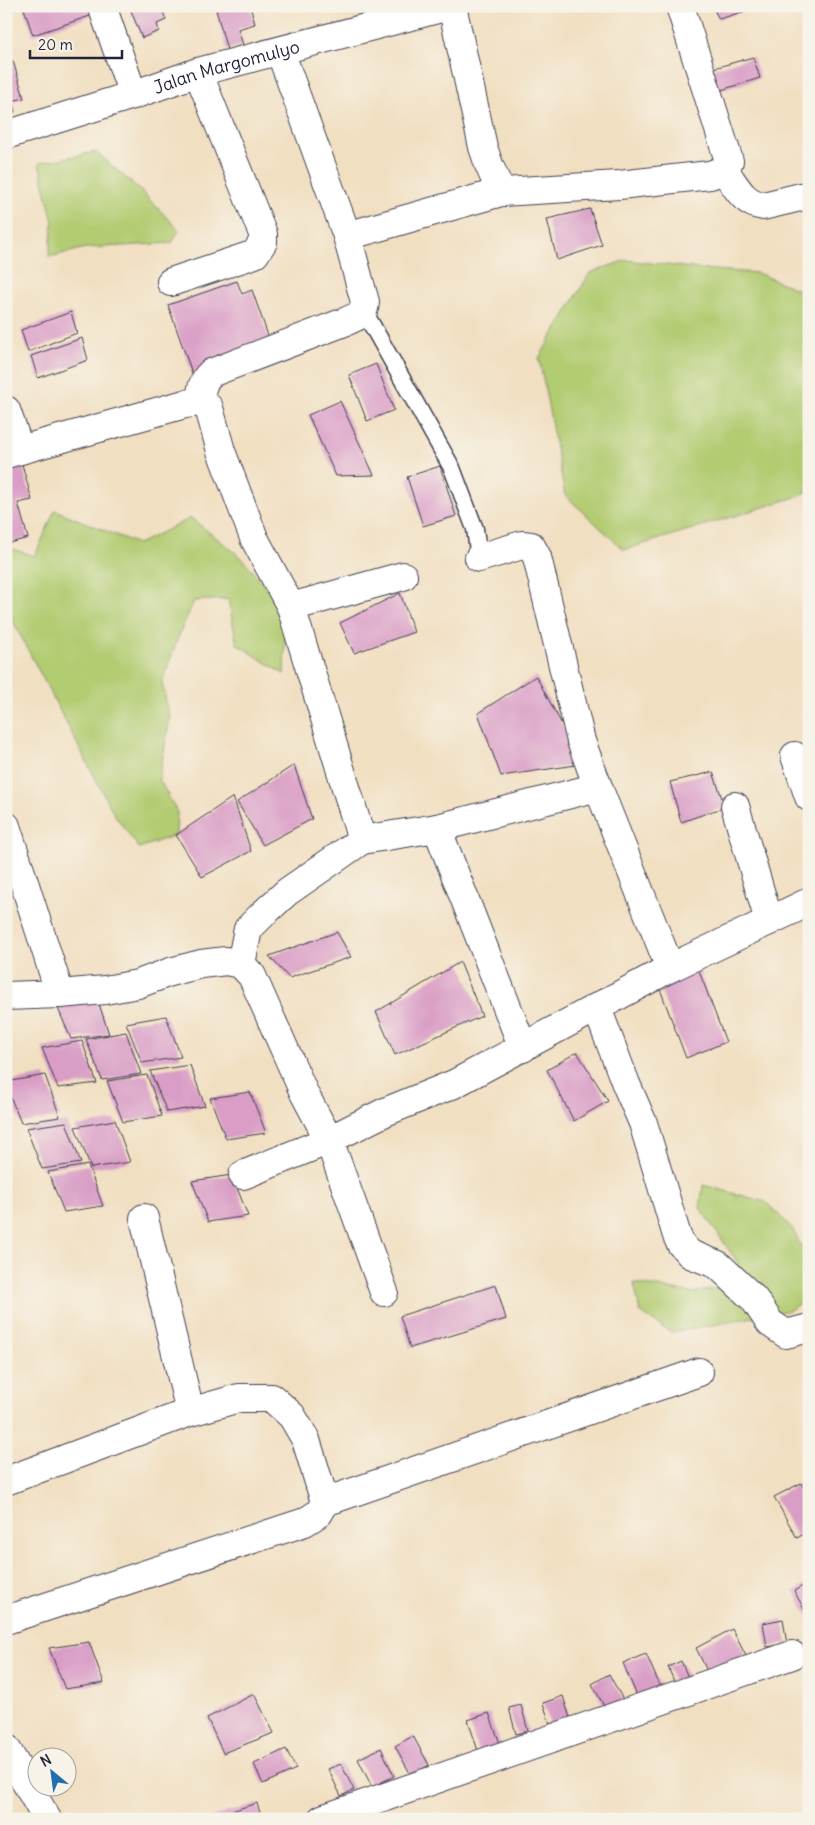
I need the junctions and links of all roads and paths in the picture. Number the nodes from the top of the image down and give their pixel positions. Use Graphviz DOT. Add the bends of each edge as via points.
graph roads {
  1 [pos="102,6"];
  2 [pos="451,6"];
  3 [pos="680,6"];
  4 [pos="280,51"];
  5 [pos="198,72"];
  6 [pos="134,95"];
  7 [pos="6,135"];
  8 [pos="724,170"];
  9 [pos="501,192"];
  10 [pos="809,195"];
  11 [pos="347,236"];
  12 [pos="171,282"];
  13 [pos="364,311"];
  14 [pos="200,402"];
  15 [pos="6,410"];
  16 [pos="13,452"];
  17 [pos="479,558"];
  18 [pos="403,576"];
  19 [pos="291,607"];
  20 [pos="795,756"];
  21 [pos="598,787"];
  22 [pos="809,797"];
  23 [pos="735,806"];
  24 [pos="6,826"];
  25 [pos="437,828"];
  26 [pos="362,840"];
  27 [pos="809,902"];
  28 [pos="769,921"];
  29 [pos="241,964"];
  30 [pos="670,968"];
  31 [pos="60,994"];
  32 [pos="6,996"];
  33 [pos="597,1008"];
  34 [pos="523,1048"];
  35 [pos="329,1140"];
  36 [pos="243,1175"];
  37 [pos="144,1218"];
  38 [pos="384,1292"];
  39 [pos="809,1328"];
  40 [pos="699,1372"];
  41 [pos="190,1412"];
  42 [pos="6,1480"];
  43 [pos="325,1502"];
  44 [pos="6,1620"];
  45 [pos="792,1656"];
  46 [pos="6,1748"];
  47 [pos="47,1819"];
  48 [pos="322,1819"];
  1 -- 6 [label="street"];
  2 -- 4 [label="street, Jalan Margomulyo"];
  2 -- 9 [label="street" via="483,147"];
  3 -- 8 [label="street" via="729,161"];
  4 -- 5 [label="street, Jalan Margomulyo"];
  4 -- 11 [label="street"];
  5 -- 6 [label="street, Jalan Margomulyo"];
  5 -- 12 [label="street" via="263,242 255,254"];
  6 -- 7 [label="street, Jalan Margomulyo"];
  8 -- 9 [label="street" via="710,176 619,185"];
  8 -- 10 [label="street" via="742,196 756,205"];
  9 -- 11 [label="street"];
  11 -- 13 [label="street" via="365,302"];
  13 -- 14 [label="street" via="347,321 211,373 201,390"];
  13 -- 17 [label="lane" via="452,468 475,529"];
  14 -- 16 [label="street"];
  14 -- 19 [label="street" via="209,408 221,451 254,538"];
  15 -- 16 [label="street"];
  17 -- 21 [label="street" via="522,545 532,546 581,741"];
  18 -- 19 [label="street"];
  19 -- 26 [label="street"];
  20 -- 22 [label="street"];
  21 -- 25 [label="street"];
  21 -- 30 [label="street"];
  23 -- 28 [label="street"];
  24 -- 31 [label="street"];
  25 -- 26 [label="street"];
  25 -- 34 [label="street"];
  26 -- 29 [label="street" via="287,892 248,929"];
  27 -- 28 [label="street"];
  28 -- 30 [label="street"];
  29 -- 31 [label="street" via="226,960 170,972 138,984"];
  29 -- 35 [label="street" via="252,976 305,1095"];
  30 -- 33 [label="street"];
  31 -- 32 [label="street"];
  33 -- 34 [label="street"];
  33 -- 39 [label="street" via="643,1123 681,1244 690,1254 718,1265 754,1299 770,1323 786,1334"];
  34 -- 35 [label="street" via="454,1084 385,1112"];
  35 -- 36 [label="street"];
  35 -- 38 [label="street"];
  37 -- 41 [label="street"];
  40 -- 43 [label="street"];
  41 -- 42 [label="street"];
  41 -- 43 [label="street" via="239,1398 272,1398 292,1416 306,1440"];
  43 -- 44 [label="street" via="318,1513 305,1522"];
  45 -- 48 [label="street"];
  46 -- 47 [label="street"];
}
